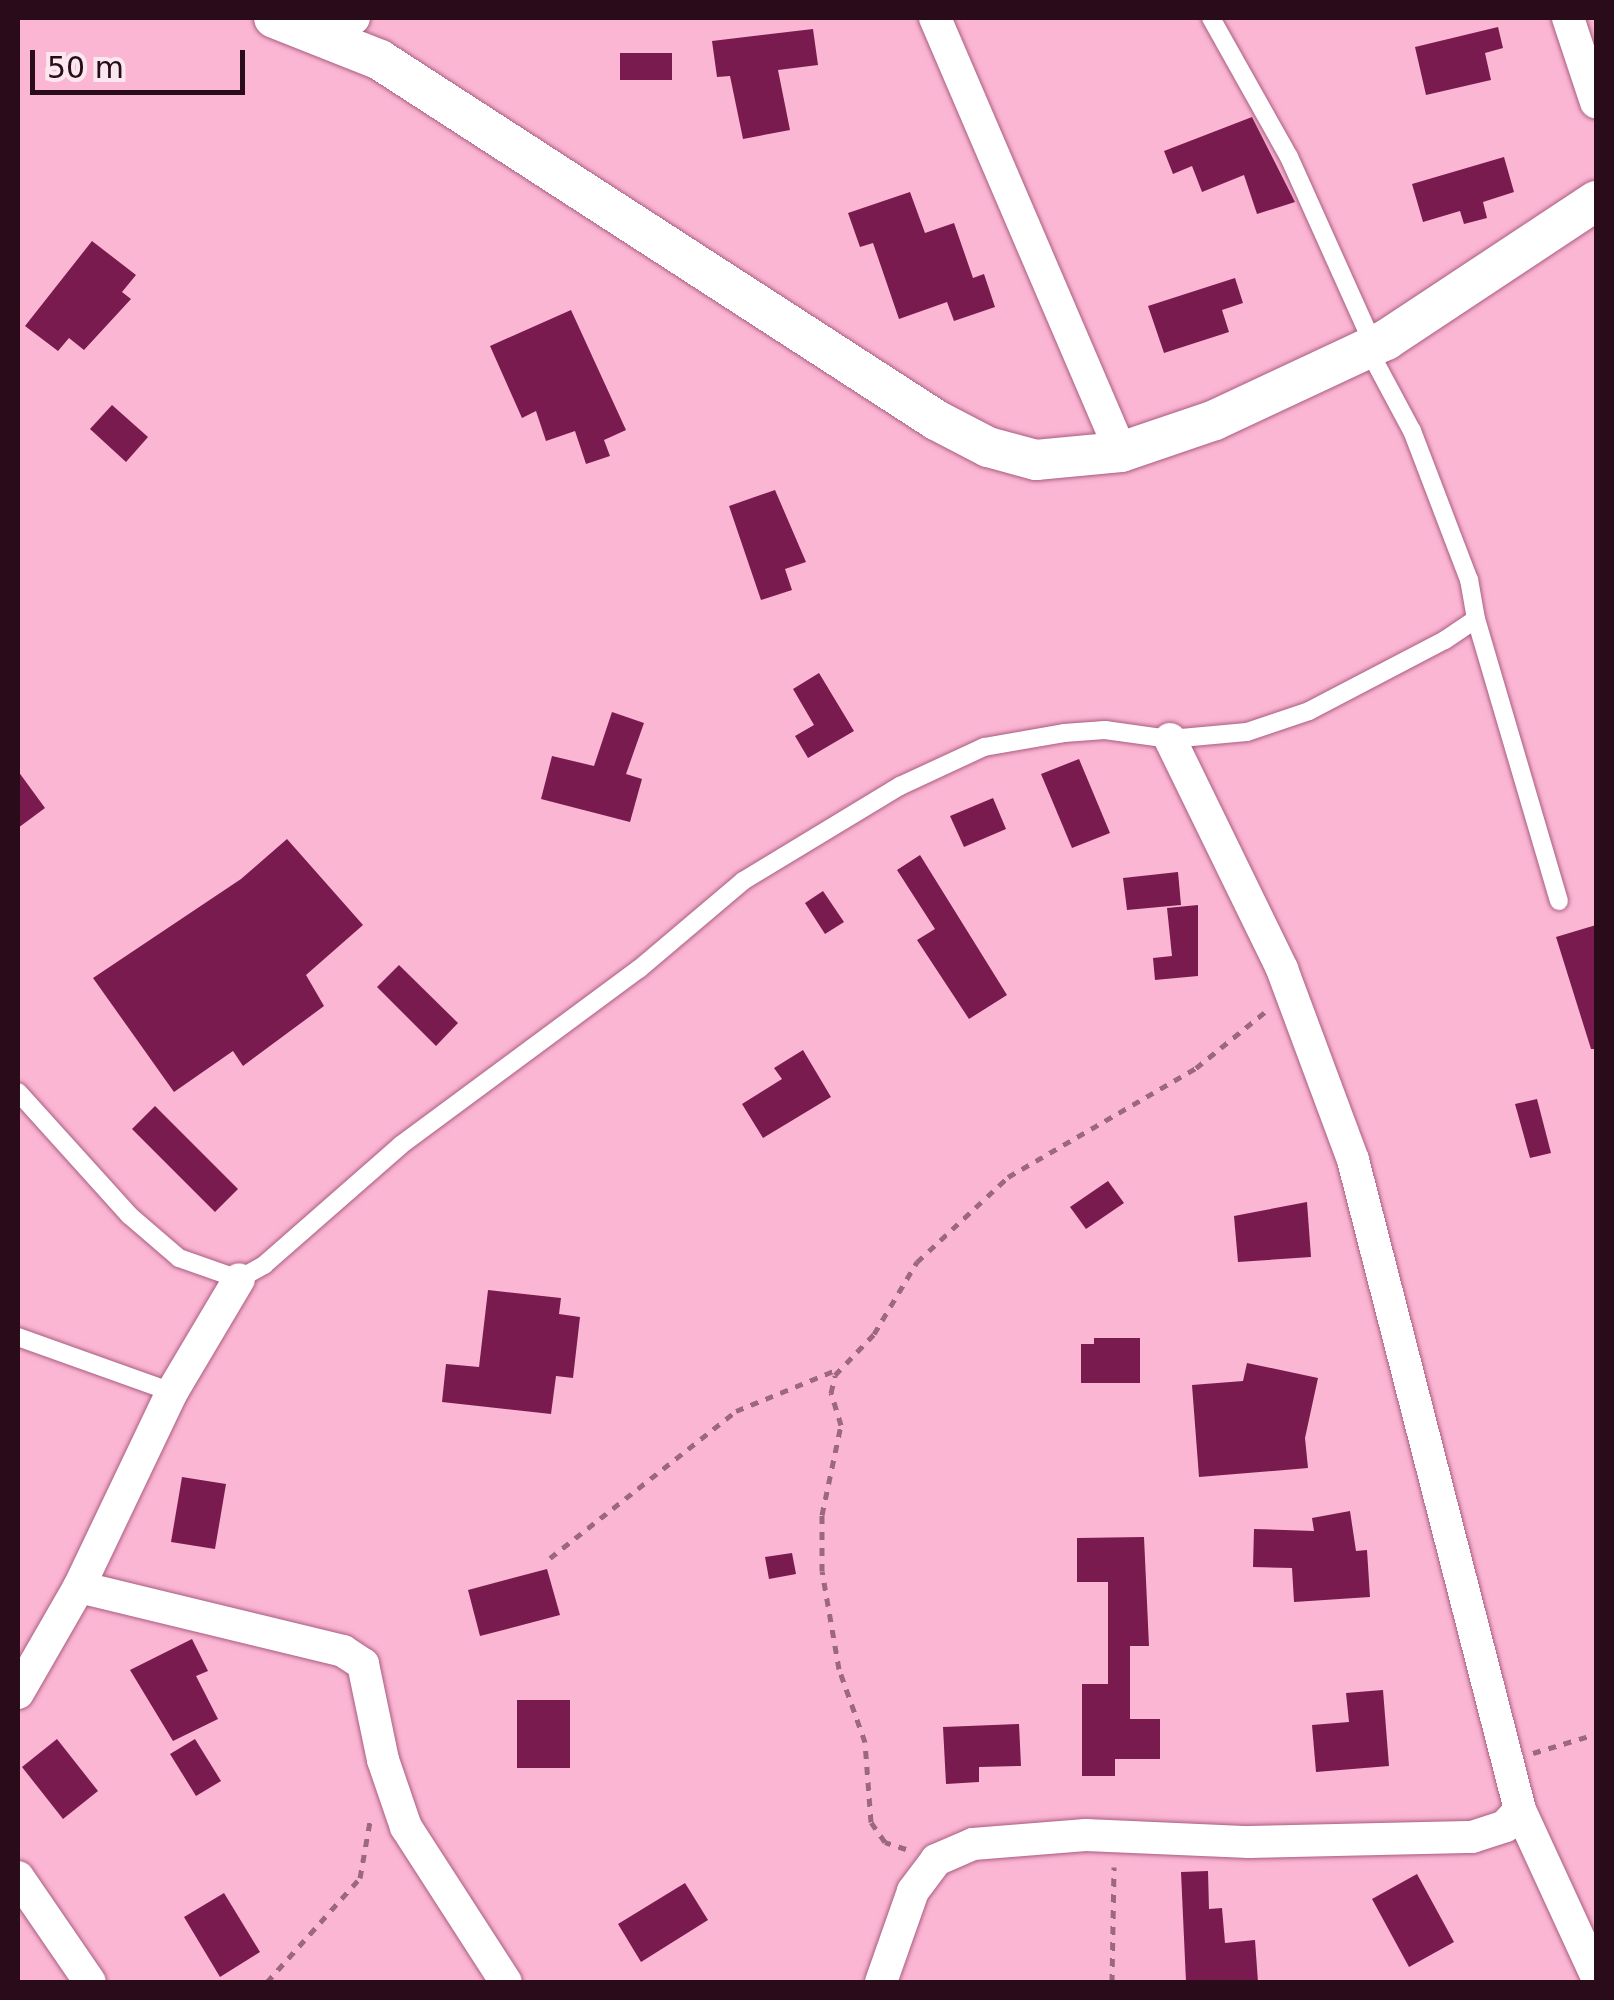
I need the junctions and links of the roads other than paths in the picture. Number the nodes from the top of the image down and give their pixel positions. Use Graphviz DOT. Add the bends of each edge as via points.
graph roads {
  1 [pos="274,18"];
  2 [pos="354,18"];
  3 [pos="935,18"];
  4 [pos="1211,18"];
  5 [pos="1568,18"];
  6 [pos="315,32"];
  7 [pos="1596,102"];
  8 [pos="1596,202"];
  9 [pos="1371,348"];
  10 [pos="1120,452"];
  11 [pos="1476,619"];
  12 [pos="1170,739"];
  13 [pos="1559,901"];
  14 [pos="18,1092"];
  15 [pos="239,1279"];
  16 [pos="18,1336"];
  17 [pos="172,1392"];
  18 [pos="79,1587"];
  19 [pos="18,1693"];
  20 [pos="1520,1810"];
  21 [pos="18,1877"];
  22 [pos="1596,1975"];
  23 [pos="90,1982"];
  24 [pos="506,1982"];
  25 [pos="881,1982"];
  1 -- 6 [label="street"];
  2 -- 6 [label="street"];
  3 -- 10 [label="street"];
  4 -- 9 [label="lane" via="1289,157"];
  5 -- 7 [label="street"];
  6 -- 10 [label="street" via="380,60 988,448 1036,460"];
  8 -- 9 [label="street" via="1456,300"];
  9 -- 10 [label="street" via="1216,420"];
  9 -- 11 [label="lane" via="1446,515"];
  11 -- 12 [label="lane" via="1309,711 1247,732"];
  11 -- 13 [label="lane"];
  12 -- 15 [label="lane" via="1105,730 984,747 824,827 743,881"];
  12 -- 20 [label="street" via="1290,991 1353,1160"];
  14 -- 15 [label="lane" via="166,1247 213,1274"];
  15 -- 17 [label="street"];
  16 -- 17 [label="lane"];
  17 -- 18 [label="street"];
  18 -- 19 [label="street"];
  18 -- 24 [label="street" via="354,1656 369,1674 383,1760 406,1826"];
  20 -- 22 [label="street"];
  20 -- 25 [label="street" via="1506,1826 1472,1838 1250,1842 1117,1834 973,1844 936,1860 913,1892"];
  21 -- 23 [label="street"];
}
